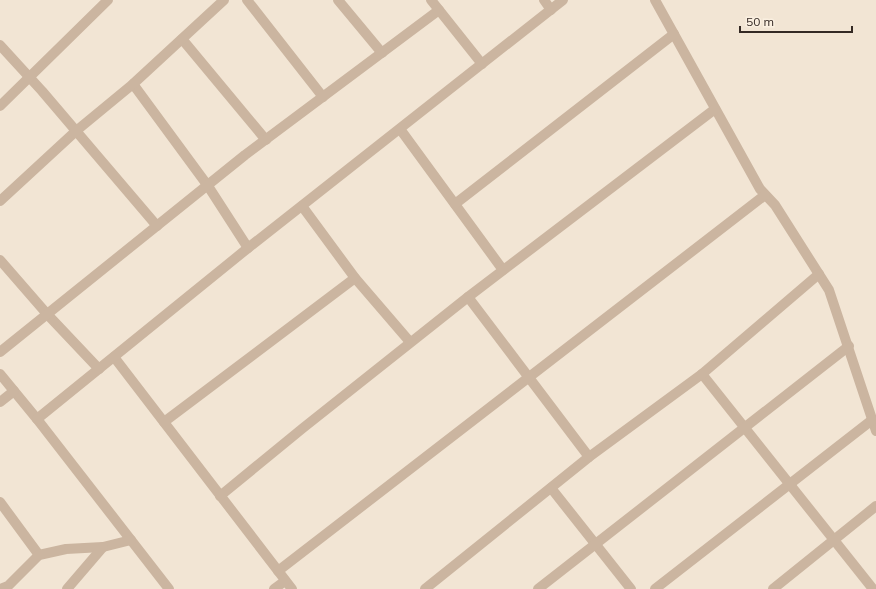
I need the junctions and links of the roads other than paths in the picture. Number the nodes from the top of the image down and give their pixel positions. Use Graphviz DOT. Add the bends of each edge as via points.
graph roads {
  1 [pos="108,0"];
  2 [pos="224,0"];
  3 [pos="248,0"];
  4 [pos="338,0"];
  5 [pos="431,0"];
  6 [pos="544,0"];
  7 [pos="563,0"];
  8 [pos="655,0"];
  9 [pos="439,10"];
  10 [pos="551,10"];
  11 [pos="674,34"];
  12 [pos="182,38"];
  13 [pos="0,45"];
  14 [pos="382,53"];
  15 [pos="482,64"];
  16 [pos="29,77"];
  17 [pos="133,84"];
  18 [pos="323,97"];
  19 [pos="0,106"];
  20 [pos="715,109"];
  21 [pos="400,129"];
  22 [pos="76,131"];
  23 [pos="266,140"];
  24 [pos="208,186"];
  25 [pos="765,195"];
  26 [pos="0,201"];
  27 [pos="455,204"];
  28 [pos="302,206"];
  29 [pos="157,226"];
  30 [pos="248,248"];
  31 [pos="0,260"];
  32 [pos="503,270"];
  33 [pos="819,274"];
  34 [pos="356,278"];
  35 [pos="468,297"];
  36 [pos="47,314"];
  37 [pos="410,342"];
  38 [pos="848,346"];
  39 [pos="0,352"];
  40 [pos="114,357"];
  41 [pos="99,369"];
  42 [pos="0,374"];
  43 [pos="702,374"];
  44 [pos="529,378"];
  45 [pos="14,391"];
  46 [pos="0,402"];
  47 [pos="37,419"];
  48 [pos="872,420"];
  49 [pos="164,422"];
  50 [pos="745,427"];
  51 [pos="876,431"];
  52 [pos="589,457"];
  53 [pos="790,484"];
  54 [pos="551,488"];
  55 [pos="220,496"];
  56 [pos="0,502"];
  57 [pos="876,506"];
  58 [pos="131,540"];
  59 [pos="834,540"];
  60 [pos="596,544"];
  61 [pos="103,548"];
  62 [pos="40,554"];
  63 [pos="278,571"];
  64 [pos="285,581"];
  65 [pos="0,589"];
  66 [pos="67,589"];
  67 [pos="169,589"];
  68 [pos="274,589"];
  69 [pos="292,589"];
  70 [pos="425,589"];
  71 [pos="538,589"];
  72 [pos="631,589"];
  73 [pos="655,589"];
  74 [pos="773,589"];
  75 [pos="874,589"];
  1 -- 16 [label="street"];
  2 -- 12 [label="street"];
  3 -- 18 [label="street"];
  4 -- 14 [label="street"];
  5 -- 9 [label="street"];
  6 -- 10 [label="street"];
  7 -- 10 [label="street"];
  8 -- 11 [label="street"];
  9 -- 14 [label="street"];
  9 -- 15 [label="street"];
  10 -- 15 [label="street"];
  11 -- 20 [label="street"];
  11 -- 27 [label="street"];
  12 -- 17 [label="street"];
  12 -- 23 [label="street"];
  13 -- 16 [label="street"];
  14 -- 18 [label="street"];
  15 -- 21 [label="street"];
  16 -- 19 [label="street"];
  16 -- 22 [label="street"];
  17 -- 22 [label="street"];
  17 -- 24 [label="street"];
  18 -- 23 [label="street"];
  20 -- 25 [label="street"];
  20 -- 32 [label="street"];
  21 -- 27 [label="street"];
  21 -- 28 [label="street"];
  22 -- 26 [label="street"];
  22 -- 29 [label="street"];
  23 -- 24 [label="street"];
  24 -- 29 [label="street"];
  24 -- 30 [label="street"];
  25 -- 33 [label="street" via="775,205"];
  25 -- 44 [label="street"];
  27 -- 32 [label="street"];
  28 -- 30 [label="street"];
  28 -- 34 [label="street"];
  29 -- 36 [label="street"];
  30 -- 40 [label="street"];
  31 -- 36 [label="street"];
  32 -- 35 [label="street"];
  33 -- 38 [label="street" via="829,290"];
  33 -- 43 [label="street"];
  34 -- 37 [label="street"];
  34 -- 49 [label="street"];
  35 -- 37 [label="street"];
  35 -- 44 [label="street"];
  36 -- 39 [label="street"];
  36 -- 41 [label="street"];
  37 -- 55 [label="street"];
  38 -- 48 [label="street"];
  38 -- 50 [label="street"];
  40 -- 41 [label="street"];
  40 -- 49 [label="street"];
  41 -- 47 [label="street"];
  42 -- 45 [label="street"];
  43 -- 50 [label="street"];
  43 -- 52 [label="street"];
  44 -- 52 [label="street"];
  44 -- 63 [label="street"];
  45 -- 46 [label="street"];
  45 -- 47 [label="street"];
  47 -- 58 [label="street"];
  48 -- 51 [label="street"];
  48 -- 53 [label="street"];
  49 -- 55 [label="street"];
  50 -- 53 [label="street"];
  50 -- 60 [label="street"];
  52 -- 54 [label="street"];
  53 -- 59 [label="street"];
  53 -- 73 [label="street"];
  54 -- 60 [label="street"];
  54 -- 70 [label="street"];
  55 -- 63 [label="street"];
  56 -- 62 [label="street"];
  57 -- 59 [label="street"];
  58 -- 61 [label="street"];
  58 -- 67 [label="street"];
  59 -- 74 [label="street"];
  59 -- 75 [label="street"];
  60 -- 71 [label="street"];
  60 -- 72 [label="street"];
  61 -- 62 [label="street" via="66,549"];
  61 -- 66 [label="street"];
  62 -- 65 [label="street" via="8,586"];
  63 -- 64 [label="street"];
  64 -- 68 [label="street"];
  64 -- 69 [label="street"];
}
